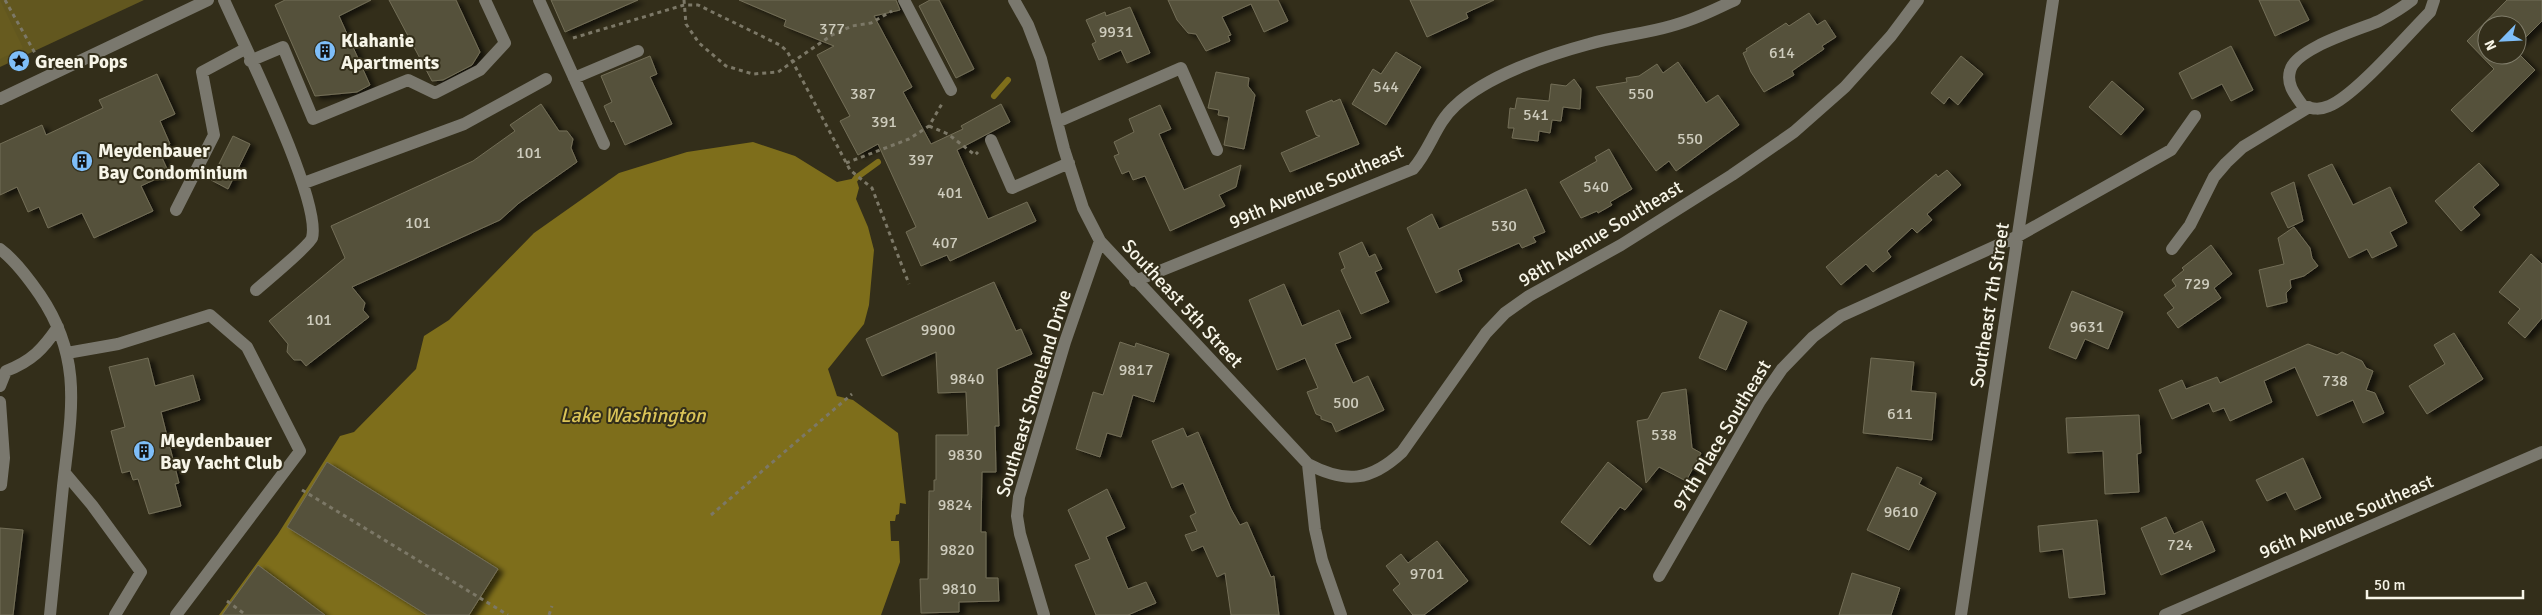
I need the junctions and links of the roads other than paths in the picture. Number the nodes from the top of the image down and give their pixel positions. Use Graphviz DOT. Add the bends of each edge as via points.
graph roads {
  1 [pos="208,0"];
  2 [pos="224,0"];
  3 [pos="485,0"];
  4 [pos="540,0"];
  5 [pos="1014,0"];
  6 [pos="1735,0"];
  7 [pos="1918,0"];
  8 [pos="2053,0"];
  9 [pos="2412,0"];
  10 [pos="2434,0"];
  11 [pos="905,2"];
  12 [pos="638,51"];
  13 [pos="248,55"];
  14 [pos="574,78"];
  15 [pos="546,79"];
  16 [pos="951,90"];
  17 [pos="0,99"];
  18 [pos="2309,108"];
  19 [pos="2195,116"];
  20 [pos="1057,122"];
  21 [pos="991,140"];
  22 [pos="604,144"];
  23 [pos="1217,150"];
  24 [pos="1068,163"];
  25 [pos="304,183"];
  26 [pos="176,210"];
  27 [pos="2018,236"];
  28 [pos="1100,241"];
  29 [pos="2172,249"];
  30 [pos="0,250"];
  31 [pos="1135,281"];
  32 [pos="256,290"];
  33 [pos="58,327"];
  34 [pos="67,353"];
  35 [pos="0,386"];
  36 [pos="0,402"];
  37 [pos="2542,452"];
  38 [pos="1308,464"];
  39 [pos="65,473"];
  40 [pos="1,485"];
  41 [pos="1659,576"];
  42 [pos="50,615"];
  43 [pos="115,615"];
  44 [pos="176,615"];
  45 [pos="1044,615"];
  46 [pos="1341,615"];
  47 [pos="1961,615"];
  48 [pos="2165,615"];
  1 -- 17 [label="street"];
  2 -- 13 [label="street"];
  3 -- 13 [label="street" via="505,43 480,70 435,93 408,80 313,119 283,47"];
  4 -- 14 [label="street"];
  5 -- 20 [label="street, Southeast 5th Street" via="1041,59"];
  6 -- 31 [label="street, 99th Avenue Southeast" via="1696,19 1590,44 1529,64 1490,82 1454,106 1413,169"];
  7 -- 38 [label="street, 98th Avenue Southeast" via="1845,87 1794,132 1732,176 1621,245 1529,296 1506,313 1486,333 1402,452 1387,466 1355,478 1327,474"];
  8 -- 27 [label="street, Southeast 7th Street"];
  9 -- 18 [label="street" via="2381,20 2308,52 2295,61 2290,71 2290,85 2304,106"];
  10 -- 18 [label="street" via="2430,12 2350,93 2331,106 2317,110"];
  11 -- 16 [label="street"];
  12 -- 14 [label="street"];
  13 -- 25 [label="street"];
  13 -- 26 [label="street" via="202,72 214,135"];
  14 -- 22 [label="street"];
  15 -- 25 [label="street" via="464,124"];
  18 -- 29 [label="street" via="2243,147 2226,163 2214,177 2190,225"];
  19 -- 27 [label="street, 97th Place Southeast" via="2171,150"];
  20 -- 23 [label="street" via="1181,68"];
  20 -- 24 [label="street, Southeast 5th Street"];
  21 -- 24 [label="street" via="1012,188"];
  24 -- 28 [label="street, Southeast 5th Street"];
  25 -- 32 [label="street" via="314,225 311,241"];
  27 -- 41 [label="street, 97th Place Southeast" via="1841,316 1798,351 1760,401"];
  27 -- 47 [label="street, Southeast 7th Street"];
  28 -- 31 [label="street, Southeast 5th Street"];
  28 -- 45 [label="street, Southeast Shoreland Drive" via="1065,342 1016,516"];
  30 -- 33 [label="street" via="28,278"];
  31 -- 38 [label="street, Southeast 5th Street"];
  33 -- 34 [label="street"];
  33 -- 35 [label="street" via="45,346 25,364 6,371"];
  34 -- 39 [label="street" via="72,400"];
  34 -- 44 [label="street" via="118,344 210,315 247,347 300,451"];
  36 -- 40 [label="street" via="4,458"];
  37 -- 48 [label="street, 96th Avenue Southeast"];
  38 -- 46 [label="street" via="1315,529"];
  39 -- 42 [label="street"];
  39 -- 43 [label="street" via="141,572"];
}
